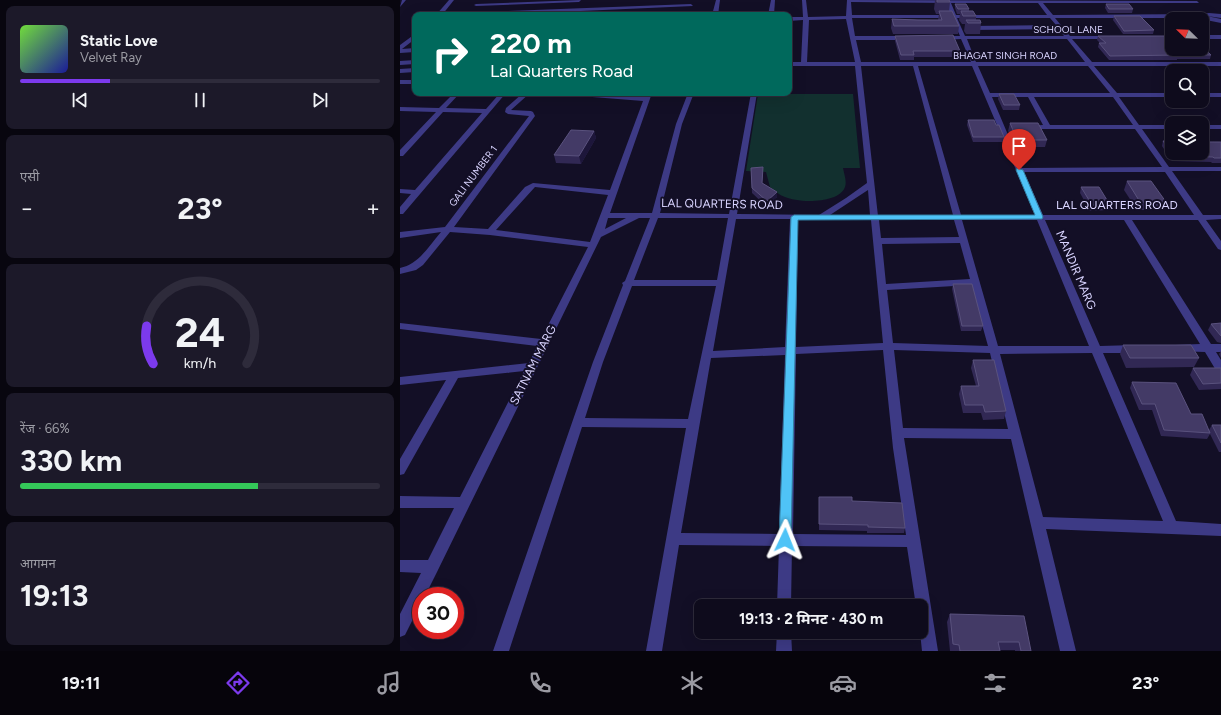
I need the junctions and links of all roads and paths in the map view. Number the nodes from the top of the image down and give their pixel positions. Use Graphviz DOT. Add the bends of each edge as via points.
graph roads {
  1 [pos="404,0"];
  2 [pos="452,0"];
  3 [pos="480,0"];
  4 [pos="579,0"];
  5 [pos="718,0"];
  6 [pos="773,0"];
  7 [pos="804,0"];
  8 [pos="849,0"];
  9 [pos="947,1"];
  10 [pos="1038,1"];
  11 [pos="1196,1"];
  12 [pos="476,5"];
  13 [pos="690,5"];
  14 [pos="400,6"];
  15 [pos="1202,6"];
  16 [pos="576,9"];
  17 [pos="1207,10"];
  18 [pos="442,12"];
  19 [pos="467,12"];
  20 [pos="509,12"];
  21 [pos="575,12"];
  22 [pos="716,12"];
  23 [pos="771,12"];
  24 [pos="1212,14"];
  25 [pos="1209,15"];
  26 [pos="1165,17"];
  27 [pos="956,18"];
  28 [pos="1052,18"];
  29 [pos="1209,18"];
  30 [pos="792,19"];
  31 [pos="806,19"];
  32 [pos="849,19"];
  33 [pos="1221,20"];
  34 [pos="1060,27"];
  35 [pos="960,28"];
  36 [pos="1117,37"];
  37 [pos="1209,37"];
  38 [pos="1221,37"];
  39 [pos="853,38"];
  40 [pos="915,38"];
  41 [pos="938,38"];
  42 [pos="964,38"];
  43 [pos="1070,38"];
  44 [pos="412,39"];
  45 [pos="400,50"];
  46 [pos="412,50"];
  47 [pos="412,62"];
  48 [pos="400,63"];
  49 [pos="792,64"];
  50 [pos="804,64"];
  51 [pos="858,64"];
  52 [pos="915,64"];
  53 [pos="975,64"];
  54 [pos="1221,64"];
  55 [pos="1090,65"];
  56 [pos="412,70"];
  57 [pos="400,71"];
  58 [pos="400,82"];
  59 [pos="412,82"];
  60 [pos="988,95"];
  61 [pos="1030,95"];
  62 [pos="1115,95"];
  63 [pos="1165,95"];
  64 [pos="1209,95"];
  65 [pos="1221,95"];
  66 [pos="454,96"];
  67 [pos="500,96"];
  68 [pos="523,96"];
  69 [pos="647,96"];
  70 [pos="690,96"];
  71 [pos="753,96"];
  72 [pos="400,109"];
  73 [pos="442,110"];
  74 [pos="488,111"];
  75 [pos="1017,127"];
  76 [pos="1048,127"];
  77 [pos="1137,127"];
  78 [pos="1165,127"];
  79 [pos="1209,127"];
  80 [pos="1221,127"];
  81 [pos="400,154"];
  82 [pos="1166,169"];
  83 [pos="1221,169"];
  84 [pos="1019,170"];
  85 [pos="870,184"];
  86 [pos="400,191"];
  87 [pos="416,192"];
  88 [pos="612,192"];
  89 [pos="400,212"];
  90 [pos="655,214"];
  91 [pos="639,215"];
  92 [pos="606,216"];
  93 [pos="733,217"];
  94 [pos="794,217"];
  95 [pos="1040,217"];
  96 [pos="1199,217"];
  97 [pos="1221,217"];
  98 [pos="819,218"];
  99 [pos="874,218"];
  100 [pos="957,218"];
  101 [pos="1127,218"];
  102 [pos="448,228"];
  103 [pos="490,232"];
  104 [pos="400,235"];
  105 [pos="598,235"];
  106 [pos="963,240"];
  107 [pos="877,241"];
  108 [pos="593,245"];
  109 [pos="1221,247"];
  110 [pos="400,271"];
  111 [pos="975,282"];
  112 [pos="628,283"];
  113 [pos="721,283"];
  114 [pos="882,287"];
  115 [pos="400,326"];
  116 [pos="544,343"];
  117 [pos="888,346"];
  118 [pos="1171,348"];
  119 [pos="1208,348"];
  120 [pos="1221,348"];
  121 [pos="1148,349"];
  122 [pos="994,350"];
  123 [pos="1096,350"];
  124 [pos="791,352"];
  125 [pos="706,355"];
  126 [pos="532,366"];
  127 [pos="1221,369"];
  128 [pos="455,374"];
  129 [pos="400,380"];
  130 [pos="578,422"];
  131 [pos="693,424"];
  132 [pos="898,433"];
  133 [pos="1016,434"];
  134 [pos="400,470"];
  135 [pos="400,502"];
  136 [pos="464,503"];
  137 [pos="1038,523"];
  138 [pos="1172,527"];
  139 [pos="1221,530"];
  140 [pos="673,539"];
  141 [pos="785,540"];
  142 [pos="913,540"];
  143 [pos="400,566"];
  144 [pos="432,567"];
  145 [pos="784,599"];
  146 [pos="400,630"];
  147 [pos="784,639"];
  148 [pos="501,651"];
  149 [pos="654,651"];
  150 [pos="784,651"];
  151 [pos="930,651"];
  152 [pos="1068,651"];
  1 -- 14 [label="street"];
  2 -- 18 [label="street"];
  3 -- 12 [label="street"];
  4 -- 12 [label="street"];
  4 -- 16 [label="street"];
  5 -- 22 [label="street"];
  6 -- 23 [label="street"];
  7 -- 31 [label="street"];
  8 -- 9 [label="street"];
  8 -- 32 [label="street"];
  9 -- 10 [label="street"];
  9 -- 27 [label="street, MANDIR MARG"];
  10 -- 11 [label="street"];
  10 -- 28 [label="street"];
  11 -- 15 [label="street"];
  12 -- 19 [label="street"];
  13 -- 16 [label="street"];
  16 -- 20 [label="street"];
  16 -- 21 [label="street"];
  17 -- 24 [label="street"];
  24 -- 25 [label="street"];
  24 -- 33 [label="street"];
  26 -- 28 [label="street"];
  27 -- 28 [label="street"];
  27 -- 32 [label="street"];
  27 -- 35 [label="street, MANDIR MARG"];
  28 -- 34 [label="street"];
  29 -- 33 [label="street"];
  30 -- 31 [label="street"];
  31 -- 32 [label="street"];
  31 -- 50 [label="street"];
  32 -- 39 [label="street"];
  34 -- 35 [label="street"];
  34 -- 43 [label="street"];
  35 -- 42 [label="street, MANDIR MARG"];
  36 -- 43 [label="street, SCHOOL LANE"];
  37 -- 38 [label="street"];
  39 -- 40 [label="street"];
  39 -- 51 [label="street"];
  41 -- 42 [label="street, SCHOOL LANE"];
  42 -- 43 [label="street, SCHOOL LANE"];
  42 -- 53 [label="street, MANDIR MARG"];
  43 -- 55 [label="street"];
  44 -- 45 [label="street"];
  45 -- 46 [label="street"];
  47 -- 48 [label="street"];
  49 -- 50 [label="street, BHAGAT SINGH ROAD"];
  50 -- 51 [label="street, BHAGAT SINGH ROAD"];
  51 -- 52 [label="street, BHAGAT SINGH ROAD"];
  51 -- 85 [label="street"];
  52 -- 53 [label="street, BHAGAT SINGH ROAD"];
  52 -- 100 [label="street"];
  53 -- 55 [label="street, BHAGAT SINGH ROAD"];
  53 -- 60 [label="street, MANDIR MARG"];
  54 -- 55 [label="street, BHAGAT SINGH ROAD"];
  55 -- 62 [label="street"];
  56 -- 57 [label="street"];
  58 -- 59 [label="street"];
  60 -- 61 [label="street"];
  60 -- 84 [label="street, MANDIR MARG" via="1005,127"];
  61 -- 62 [label="street"];
  61 -- 76 [label="street"];
  62 -- 63 [label="street"];
  62 -- 77 [label="street"];
  64 -- 65 [label="street"];
  66 -- 73 [label="street"];
  67 -- 74 [label="street"];
  68 -- 102 [label="street, GALI NUMBER 1" via="508,109 508,112 533,114"];
  69 -- 88 [label="street, SATNAM MARG"];
  70 -- 90 [label="street" via="679,124"];
  71 -- 93 [label="street"];
  72 -- 73 [label="street"];
  73 -- 74 [label="street"];
  73 -- 81 [label="street"];
  74 -- 87 [label="street"];
  75 -- 76 [label="street"];
  76 -- 77 [label="street"];
  77 -- 78 [label="street"];
  77 -- 82 [label="street"];
  79 -- 80 [label="street"];
  82 -- 83 [label="street"];
  82 -- 84 [label="street"];
  82 -- 96 [label="street"];
  84 -- 95 [label="street, MANDIR MARG"];
  85 -- 98 [label="street"];
  85 -- 99 [label="street"];
  86 -- 87 [label="street"];
  87 -- 89 [label="street"];
  88 -- 92 [label="street, SATNAM MARG"];
  88 -- 103 [label="street" via="533,185"];
  90 -- 91 [label="street, LAL QUARTERS ROAD"];
  90 -- 93 [label="street, LAL QUARTERS ROAD"];
  90 -- 112 [label="street"];
  91 -- 92 [label="street, LAL QUARTERS ROAD"];
  91 -- 105 [label="street"];
  92 -- 105 [label="street, SATNAM MARG"];
  93 -- 94 [label="street, LAL QUARTERS ROAD"];
  93 -- 113 [label="street"];
  94 -- 98 [label="street, LAL QUARTERS ROAD"];
  94 -- 124 [label="street"];
  95 -- 100 [label="street, LAL QUARTERS ROAD"];
  95 -- 101 [label="street, LAL QUARTERS ROAD"];
  95 -- 123 [label="street, MANDIR MARG"];
  96 -- 97 [label="street, LAL QUARTERS ROAD"];
  96 -- 101 [label="street, LAL QUARTERS ROAD"];
  96 -- 109 [label="street"];
  98 -- 99 [label="street, LAL QUARTERS ROAD"];
  99 -- 100 [label="street, LAL QUARTERS ROAD"];
  99 -- 107 [label="street"];
  100 -- 106 [label="street"];
  101 -- 119 [label="street"];
  102 -- 103 [label="street"];
  102 -- 104 [label="street"];
  102 -- 110 [label="street, GALI NUMBER 1" via="420,263 413,268"];
  103 -- 108 [label="street"];
  105 -- 108 [label="street, SATNAM MARG"];
  106 -- 107 [label="street"];
  106 -- 111 [label="street"];
  107 -- 114 [label="street"];
  108 -- 116 [label="street, SATNAM MARG"];
  111 -- 114 [label="street"];
  111 -- 122 [label="street"];
  112 -- 113 [label="street"];
  112 -- 130 [label="street"];
  113 -- 125 [label="street"];
  114 -- 117 [label="street"];
  115 -- 116 [label="street"];
  116 -- 126 [label="street, SATNAM MARG"];
  117 -- 122 [label="street"];
  117 -- 124 [label="street"];
  117 -- 132 [label="street"];
  118 -- 119 [label="street"];
  119 -- 120 [label="street"];
  119 -- 127 [label="street"];
  121 -- 123 [label="street"];
  122 -- 123 [label="street"];
  122 -- 133 [label="street"];
  123 -- 138 [label="street, MANDIR MARG"];
  124 -- 125 [label="street"];
  124 -- 141 [label="street"];
  125 -- 131 [label="street"];
  126 -- 128 [label="street"];
  126 -- 136 [label="street, SATNAM MARG"];
  128 -- 129 [label="street"];
  128 -- 134 [label="street"];
  130 -- 131 [label="street"];
  130 -- 148 [label="street"];
  131 -- 140 [label="street"];
  132 -- 133 [label="street"];
  132 -- 142 [label="street"];
  133 -- 137 [label="street"];
  135 -- 136 [label="street"];
  136 -- 144 [label="street, SATNAM MARG"];
  137 -- 138 [label="street"];
  137 -- 152 [label="street"];
  138 -- 139 [label="street"];
  140 -- 141 [label="street"];
  140 -- 149 [label="street"];
  141 -- 142 [label="street"];
  141 -- 145 [label="street"];
  142 -- 151 [label="street"];
  143 -- 144 [label="street"];
  144 -- 146 [label="street, SATNAM MARG"];
  147 -- 150 [label="street"];
}
